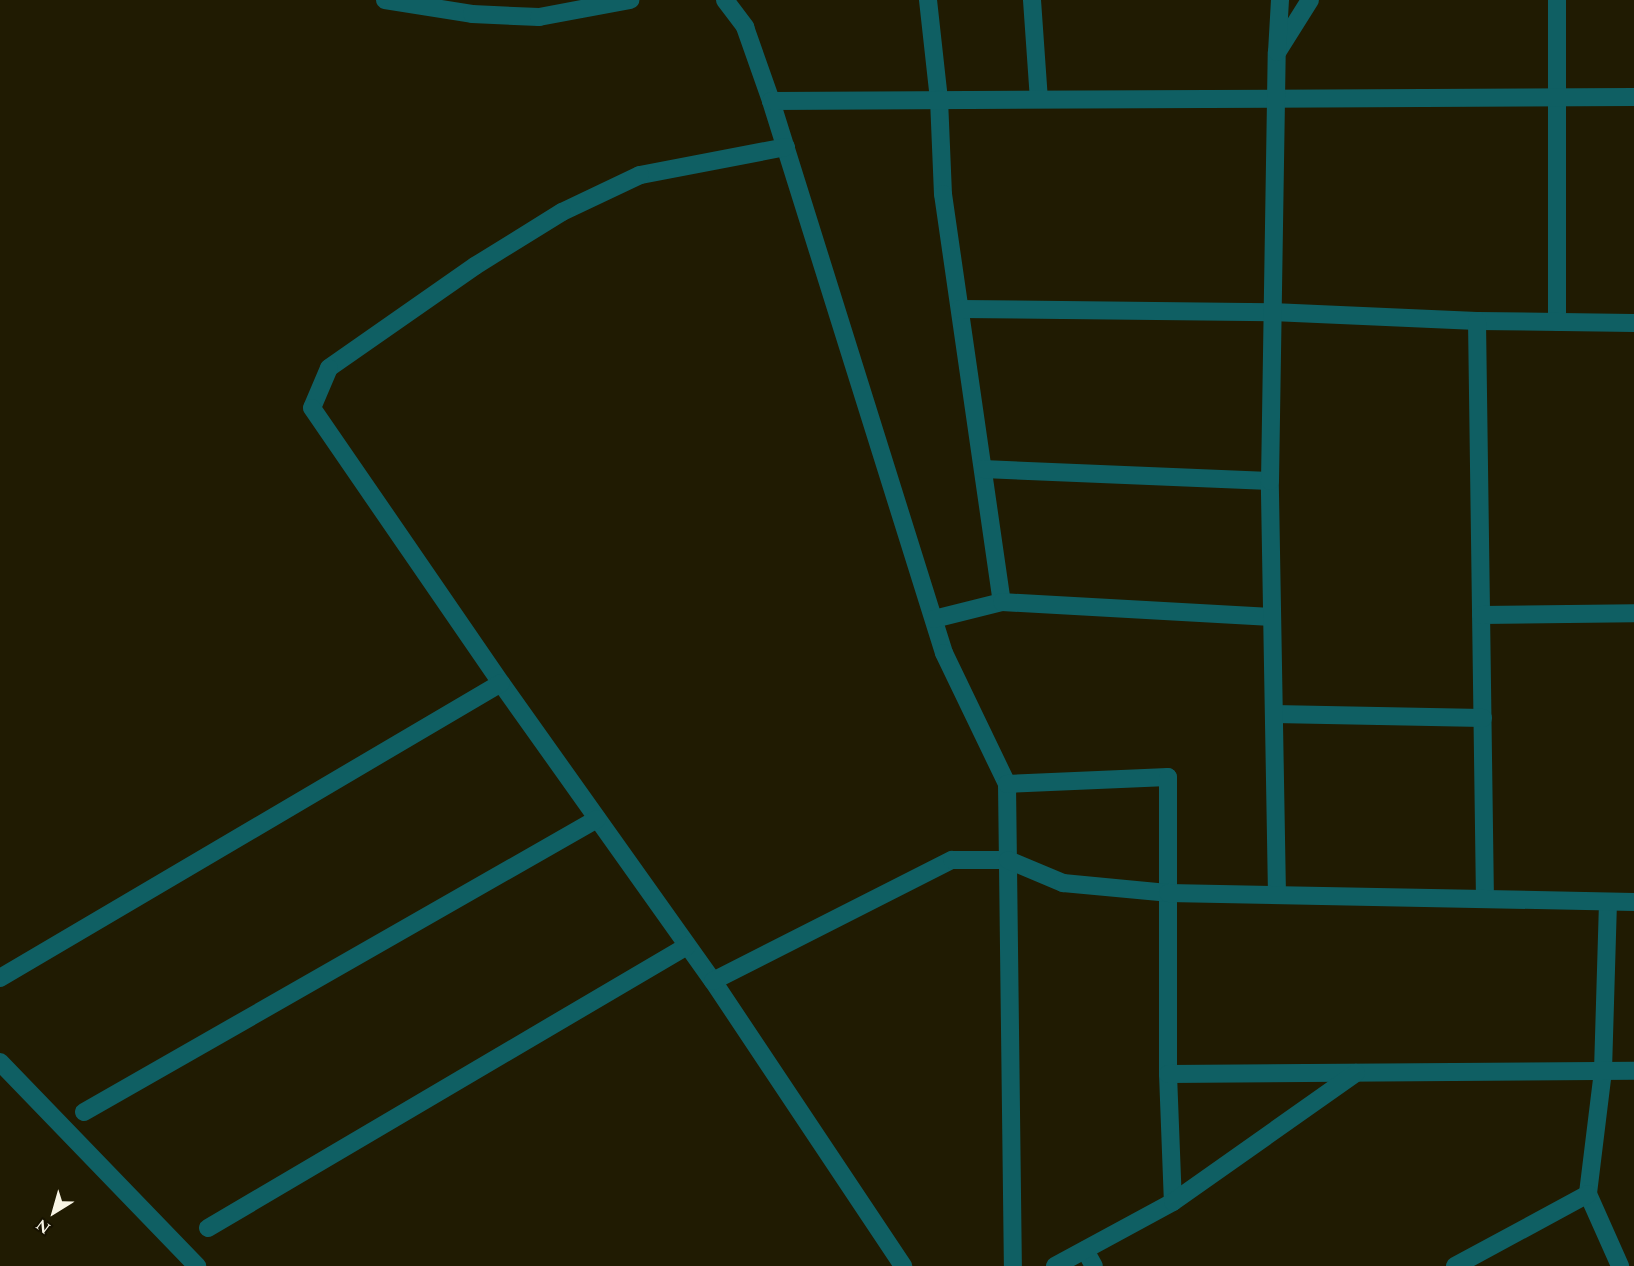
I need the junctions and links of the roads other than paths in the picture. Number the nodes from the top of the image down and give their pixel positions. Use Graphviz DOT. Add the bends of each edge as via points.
graph roads {
  1 [pos="386,0"];
  2 [pos="630,0"];
  3 [pos="725,0"];
  4 [pos="928,0"];
  5 [pos="1032,0"];
  6 [pos="1280,0"];
  7 [pos="1310,0"];
  8 [pos="1557,0"];
  9 [pos="1277,52"];
  10 [pos="1634,97"];
  11 [pos="1276,98"];
  12 [pos="1557,98"];
  13 [pos="939,99"];
  14 [pos="1039,99"];
  15 [pos="771,101"];
  16 [pos="786,147"];
  17 [pos="960,309"];
  18 [pos="1272,312"];
  19 [pos="1477,321"];
  20 [pos="1557,322"];
  21 [pos="1634,323"];
  22 [pos="983,469"];
  23 [pos="1270,481"];
  24 [pos="1002,602"];
  25 [pos="1634,613"];
  26 [pos="1481,615"];
  27 [pos="1272,617"];
  28 [pos="934,619"];
  29 [pos="501,683"];
  30 [pos="1274,714"];
  31 [pos="1483,718"];
  32 [pos="1006,784"];
  33 [pos="597,819"];
  34 [pos="1008,860"];
  35 [pos="1168,893"];
  36 [pos="1277,895"];
  37 [pos="1485,899"];
  38 [pos="1608,902"];
  39 [pos="1634,902"];
  40 [pos="687,946"];
  41 [pos="0,978"];
  42 [pos="713,981"];
  43 [pos="0,1062"];
  44 [pos="1604,1071"];
  45 [pos="1634,1071"];
  46 [pos="1356,1073"];
  47 [pos="1168,1074"];
  48 [pos="84,1112"];
  49 [pos="1588,1194"];
  50 [pos="1173,1202"];
  51 [pos="208,1228"];
  52 [pos="1085,1250"];
  53 [pos="1634,1260"];
  54 [pos="196,1266"];
  55 [pos="903,1266"];
  56 [pos="1013,1266"];
  57 [pos="1055,1266"];
  58 [pos="1094,1266"];
  59 [pos="1455,1266"];
  60 [pos="1620,1266"];
  61 [pos="1625,1266"];
  1 -- 2 [label="street" via="472,14 539,17"];
  3 -- 15 [label="street" via="745,27"];
  4 -- 13 [label="street"];
  5 -- 14 [label="street"];
  6 -- 9 [label="street"];
  7 -- 9 [label="street"];
  8 -- 12 [label="street"];
  9 -- 11 [label="street"];
  10 -- 12 [label="street"];
  11 -- 12 [label="street"];
  11 -- 14 [label="street"];
  11 -- 18 [label="street"];
  12 -- 20 [label="street"];
  13 -- 14 [label="street"];
  13 -- 15 [label="street"];
  13 -- 17 [label="street" via="943,194"];
  15 -- 16 [label="street"];
  16 -- 28 [label="street"];
  16 -- 29 [label="street" via="640,175 562,212 475,266 329,368 312,408"];
  17 -- 18 [label="street"];
  17 -- 22 [label="street"];
  18 -- 19 [label="street"];
  18 -- 23 [label="street"];
  19 -- 20 [label="street"];
  19 -- 26 [label="street"];
  20 -- 21 [label="street"];
  22 -- 23 [label="street"];
  22 -- 24 [label="street"];
  23 -- 27 [label="street"];
  24 -- 27 [label="street"];
  24 -- 28 [label="street"];
  25 -- 26 [label="street"];
  26 -- 31 [label="street"];
  27 -- 30 [label="street"];
  28 -- 32 [label="street" via="944,653"];
  29 -- 33 [label="street"];
  29 -- 41 [label="street"];
  30 -- 31 [label="street"];
  30 -- 36 [label="street"];
  31 -- 37 [label="street"];
  32 -- 34 [label="street"];
  32 -- 35 [label="street" via="1168,777"];
  33 -- 40 [label="street"];
  33 -- 48 [label="street"];
  34 -- 35 [label="street" via="1063,883"];
  34 -- 42 [label="street" via="952,860"];
  34 -- 56 [label="street"];
  35 -- 36 [label="street"];
  35 -- 47 [label="street"];
  36 -- 37 [label="street"];
  37 -- 38 [label="street"];
  38 -- 39 [label="street"];
  38 -- 44 [label="street"];
  40 -- 42 [label="street"];
  40 -- 51 [label="street"];
  42 -- 55 [label="street"];
  43 -- 54 [label="street"];
  44 -- 45 [label="street"];
  44 -- 46 [label="street"];
  44 -- 49 [label="street"];
  46 -- 47 [label="street"];
  46 -- 50 [label="street"];
  47 -- 50 [label="street"];
  49 -- 59 [label="street"];
  49 -- 60 [label="street"];
  50 -- 52 [label="street"];
  52 -- 57 [label="street"];
  52 -- 58 [label="street"];
  53 -- 61 [label="street"];
}
